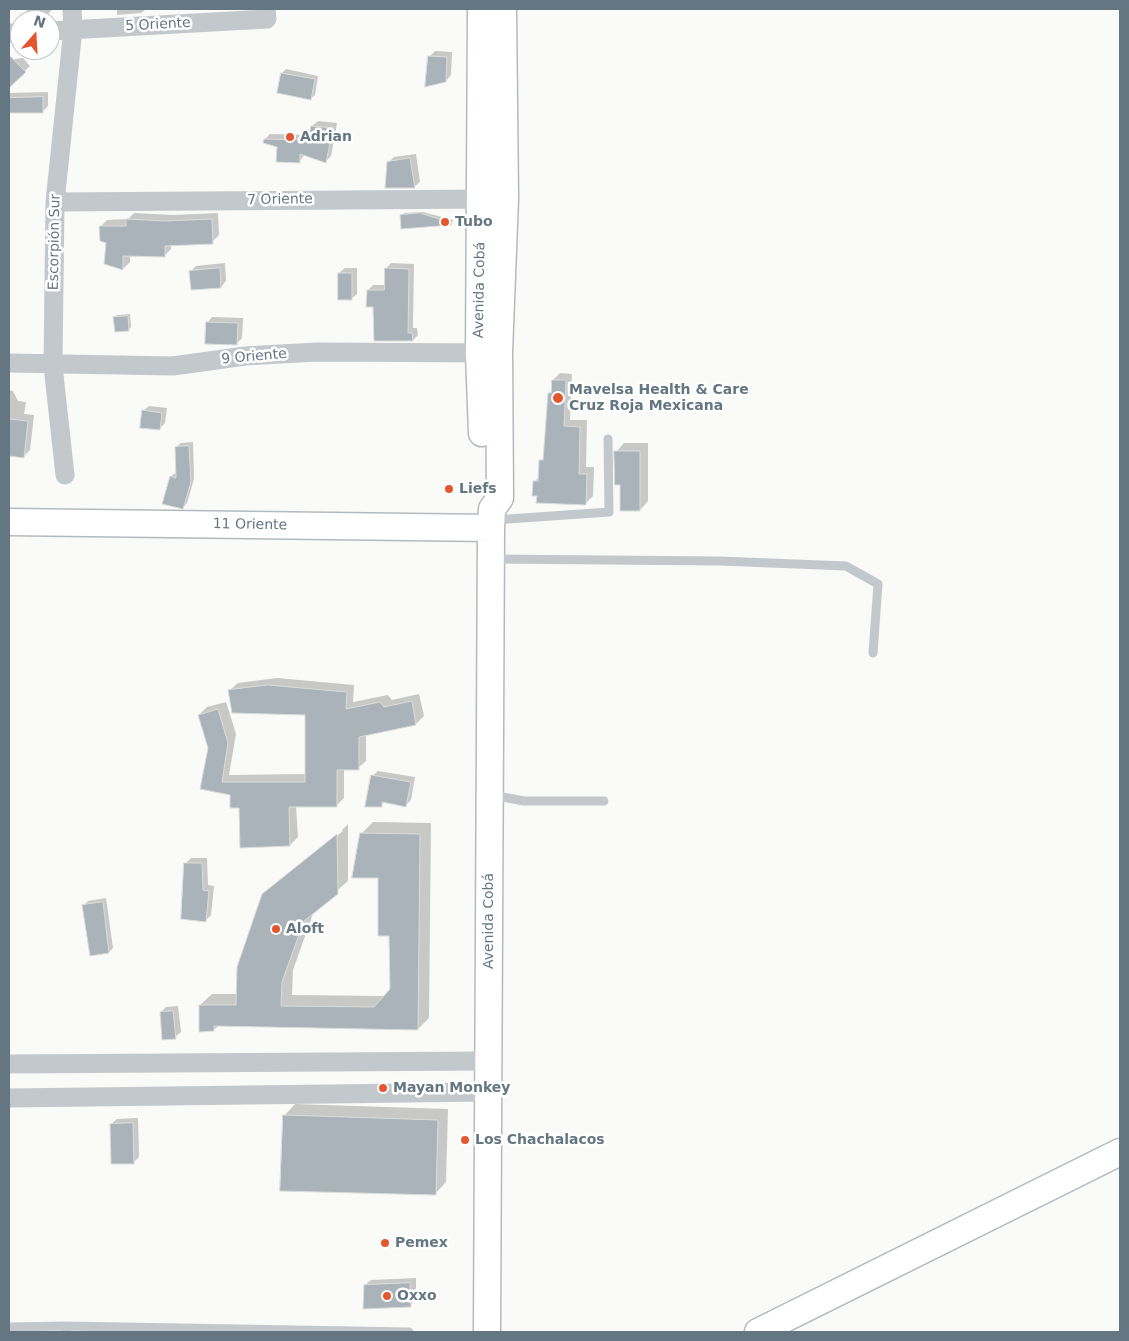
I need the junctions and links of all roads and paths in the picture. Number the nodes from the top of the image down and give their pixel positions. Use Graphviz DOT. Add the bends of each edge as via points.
graph roads {
  1 [pos="72,9"];
  2 [pos="480,9"];
  3 [pos="503,9"];
  4 [pos="267,14"];
  5 [pos="73,30"];
  6 [pos="60,31"];
  7 [pos="493,199"];
  8 [pos="55,202"];
  9 [pos="489,353"];
  10 [pos="9,363"];
  11 [pos="53,366"];
  12 [pos="608,439"];
  13 [pos="65,475"];
  14 [pos="492,519"];
  15 [pos="9,522"];
  16 [pos="491,559"];
  17 [pos="873,653"];
  18 [pos="490,795"];
  19 [pos="604,801"];
  20 [pos="488,1061"];
  21 [pos="9,1064"];
  22 [pos="488,1092"];
  23 [pos="9,1098"];
  24 [pos="1120,1152"];
  25 [pos="9,1326"];
  26 [pos="66,1329"];
  27 [pos="410,1332"];
  28 [pos="487,1332"];
  29 [pos="758,1332"];
  1 -- 5 [label="street, Escorpión Sur"];
  2 -- 7 [label="main road, Avenida Cobá"];
  3 -- 7 [label="main road, Avenida Cobá"];
  4 -- 5 [label="street, 5 Oriente"];
  5 -- 6 [label="street, 5 Oriente"];
  5 -- 8 [label="street, Escorpión Sur"];
  7 -- 8 [label="street, 7 Oriente"];
  7 -- 9 [label="main road, Avenida Cobá"];
  8 -- 11 [label="street, Escorpión Sur"];
  9 -- 11 [label="street, 9 Oriente" via="317,352 245,356 173,366"];
  9 -- 14 [label="main road, Avenida Cobá" via="500,498"];
  10 -- 11 [label="street, 9 Oriente"];
  11 -- 13 [label="street, Escorpión Sur"];
  12 -- 14 [label="lane" via="609,512"];
  14 -- 15 [label="main road, 11 Oriente"];
  14 -- 16 [label="main road, Avenida Cobá"];
  16 -- 17 [label="lane" via="711,560 846,566 878,584"];
  16 -- 18 [label="main road, Avenida Cobá"];
  18 -- 19 [label="lane" via="524,801"];
  18 -- 20 [label="main road, Avenida Cobá"];
  20 -- 21 [label="street"];
  20 -- 22 [label="main road, Avenida Cobá"];
  22 -- 23 [label="street"];
  22 -- 28 [label="main road, Avenida Cobá"];
  24 -- 29 [label="main road"];
  25 -- 26 [label="lane"];
  26 -- 27 [label="lane"];
}
